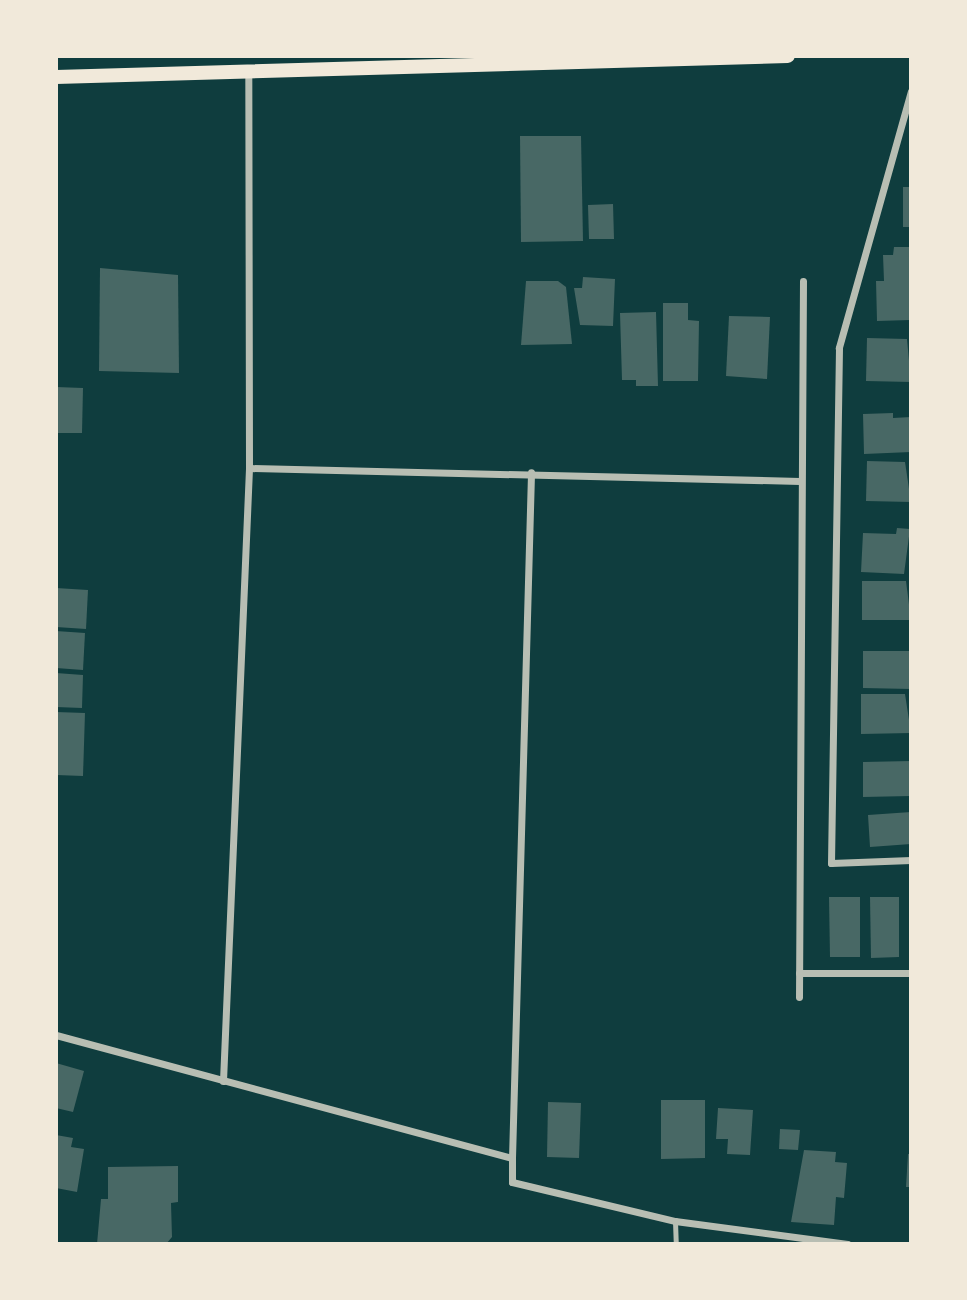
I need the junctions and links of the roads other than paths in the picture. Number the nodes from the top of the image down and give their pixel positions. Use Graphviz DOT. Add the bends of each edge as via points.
graph roads {
  1 [pos="788,56"];
  2 [pos="248,71"];
  3 [pos="56,77"];
  4 [pos="911,91"];
  5 [pos="803,281"];
  6 [pos="249,468"];
  7 [pos="531,472"];
  8 [pos="800,481"];
  9 [pos="911,860"];
  10 [pos="799,973"];
  11 [pos="911,973"];
  12 [pos="799,997"];
  13 [pos="56,1035"];
  14 [pos="223,1081"];
  15 [pos="512,1158"];
  16 [pos="674,1221"];
  17 [pos="677,1244"];
  18 [pos="847,1244"];
  1 -- 2 [label="main road"];
  2 -- 3 [label="main road"];
  2 -- 6 [label="street"];
  4 -- 9 [label="street" via="839,348 831,863"];
  5 -- 8 [label="street"];
  6 -- 7 [label="street"];
  6 -- 14 [label="street"];
  7 -- 8 [label="street"];
  7 -- 15 [label="street"];
  8 -- 10 [label="street"];
  10 -- 11 [label="street"];
  10 -- 12 [label="street"];
  13 -- 14 [label="street"];
  14 -- 15 [label="street"];
  15 -- 16 [label="street" via="512,1182"];
  16 -- 17 [label="lane"];
  16 -- 18 [label="street"];
}
